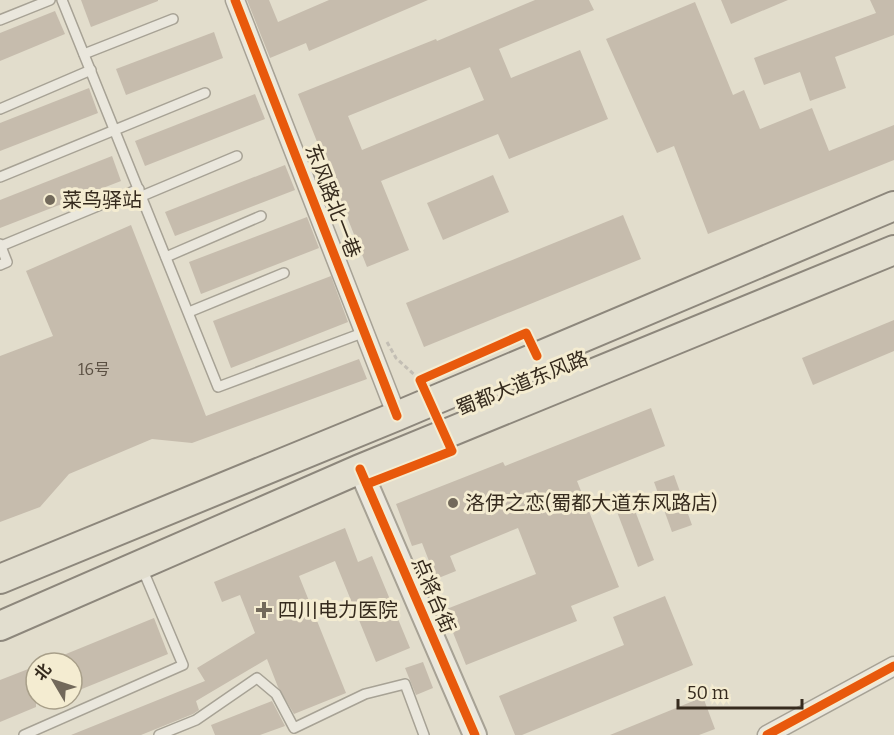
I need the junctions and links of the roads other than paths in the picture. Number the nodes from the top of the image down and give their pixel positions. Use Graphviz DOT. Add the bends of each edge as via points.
graph roads {
  1 [pos="50,0"];
  2 [pos="63,0"];
  3 [pos="235,0"];
  4 [pos="173,19"];
  5 [pos="0,20"];
  6 [pos="84,54"];
  7 [pos="91,70"];
  8 [pos="205,93"];
  9 [pos="0,109"];
  10 [pos="115,129"];
  11 [pos="237,156"];
  12 [pos="0,177"];
  13 [pos="140,192"];
  14 [pos="894,206"];
  15 [pos="261,216"];
  16 [pos="0,245"];
  17 [pos="894,250"];
  18 [pos="166,257"];
  19 [pos="0,265"];
  20 [pos="284,273"];
  21 [pos="189,312"];
  22 [pos="365,332"];
  23 [pos="397,416"];
  24 [pos="360,469"];
  25 [pos="140,565"];
  26 [pos="0,579"];
  27 [pos="0,626"];
  28 [pos="894,666"];
  29 [pos="24,735"];
  30 [pos="159,735"];
  31 [pos="424,735"];
  32 [pos="475,735"];
  33 [pos="767,735"];
  1 -- 5 [label="lane"];
  2 -- 6 [label="lane"];
  3 -- 22 [label="street, 东风路北一巷"];
  4 -- 6 [label="lane"];
  6 -- 7 [label="lane"];
  7 -- 9 [label="lane"];
  7 -- 10 [label="lane"];
  8 -- 10 [label="lane"];
  10 -- 12 [label="lane"];
  10 -- 13 [label="lane"];
  11 -- 13 [label="lane"];
  13 -- 16 [label="lane"];
  13 -- 18 [label="lane"];
  14 -- 23 [label="main road, 蜀都大道东风路"];
  15 -- 18 [label="lane"];
  16 -- 19 [label="lane" via="7,262"];
  17 -- 24 [label="main road, 蜀都大道东风路"];
  18 -- 21 [label="lane"];
  20 -- 21 [label="lane"];
  21 -- 22 [label="lane" via="218,387"];
  22 -- 23 [label="street, 东风路北一巷"];
  23 -- 26 [label="main road, 蜀都大道东风路"];
  24 -- 25 [label="main road, 蜀都大道东风路"];
  24 -- 32 [label="street, 点将台街"];
  25 -- 27 [label="main road, 蜀都大道东风路"];
  25 -- 29 [label="lane" via="183,665"];
  28 -- 33 [label="street"];
  30 -- 31 [label="lane" via="196,720 257,678 276,694 294,728 364,694 405,684"];
}
